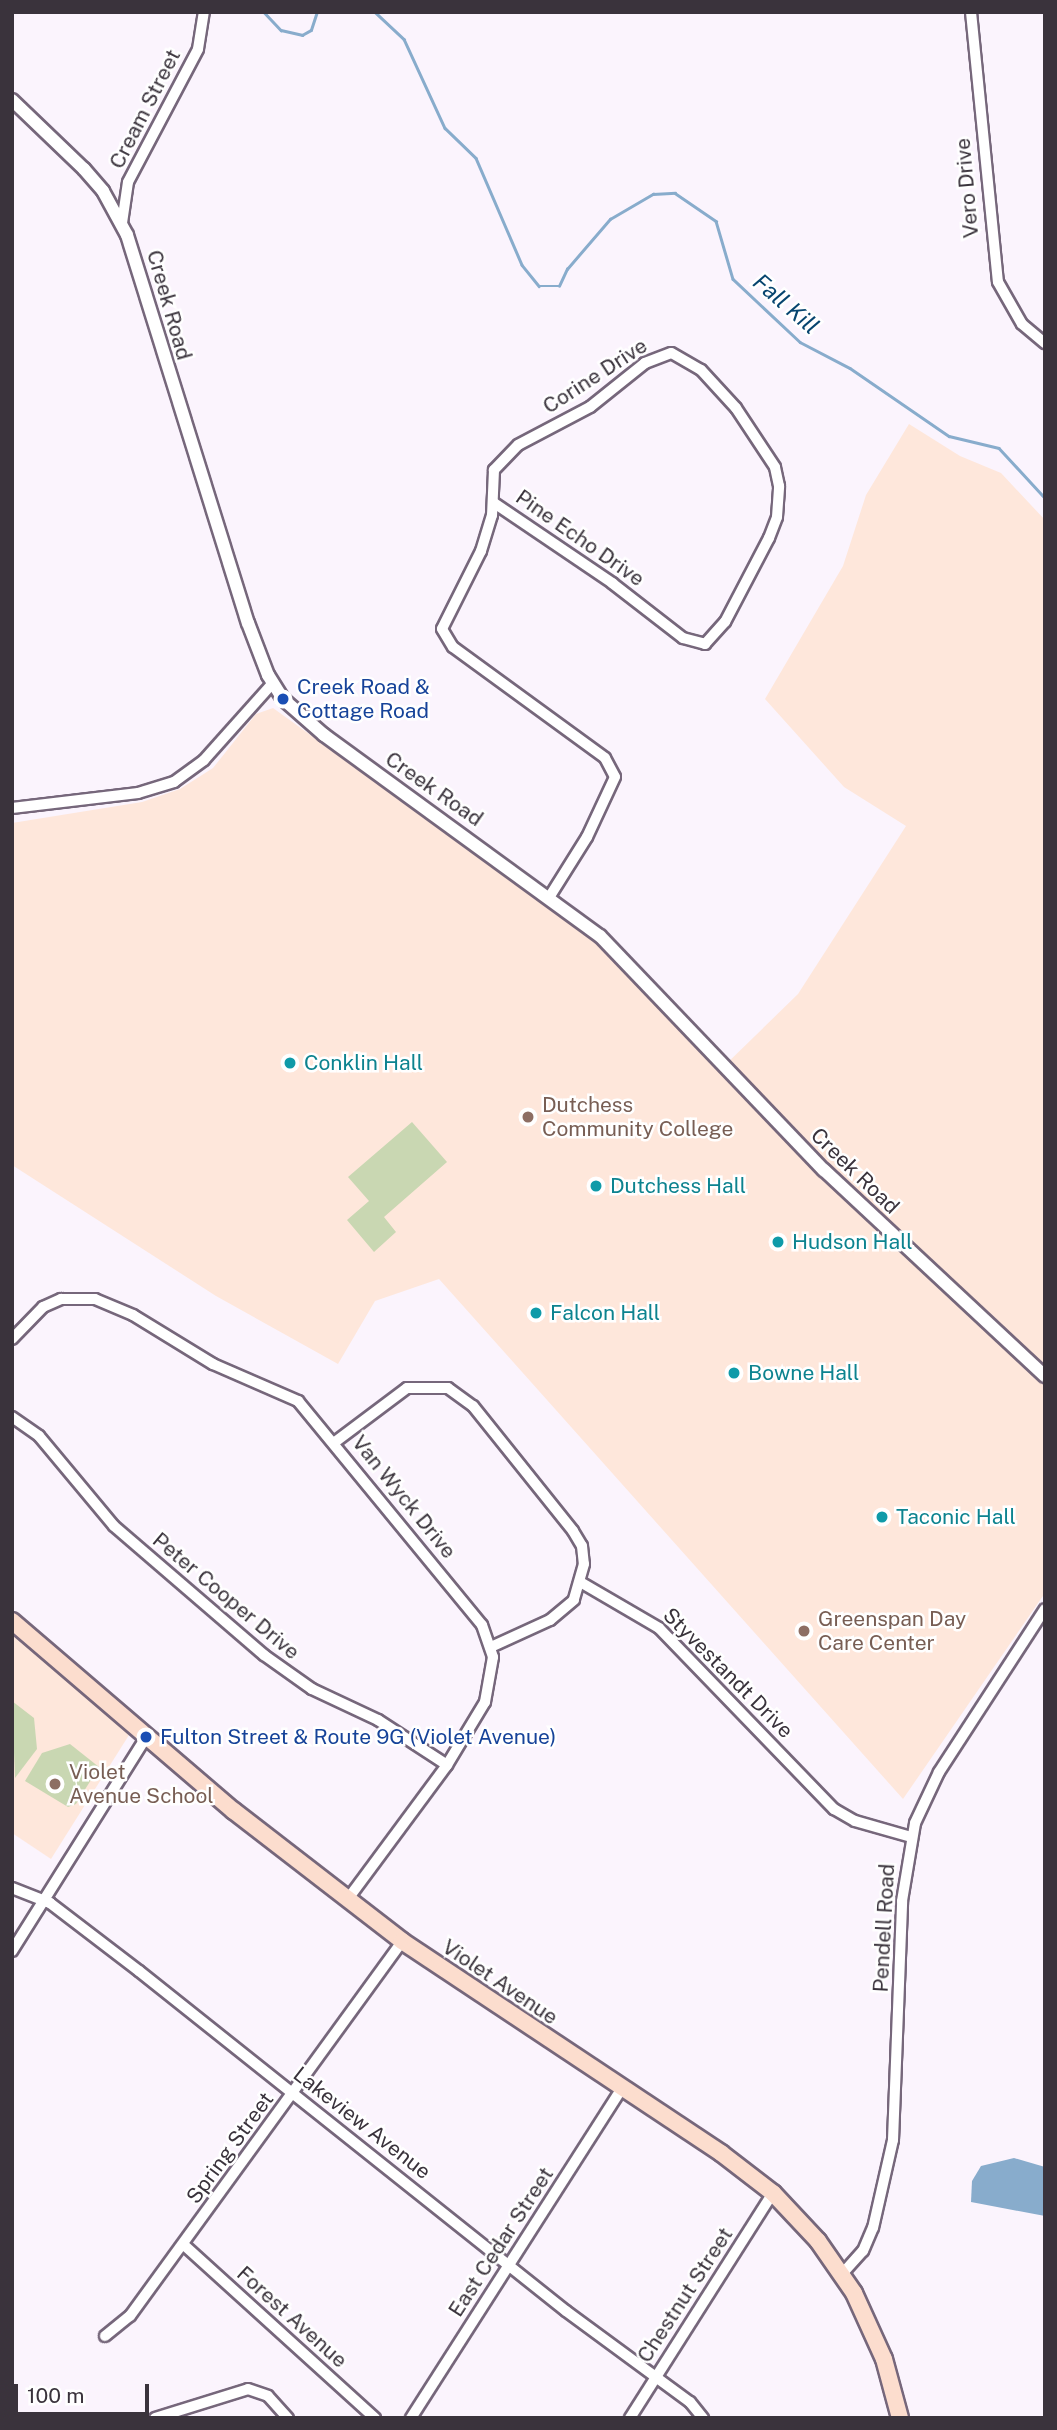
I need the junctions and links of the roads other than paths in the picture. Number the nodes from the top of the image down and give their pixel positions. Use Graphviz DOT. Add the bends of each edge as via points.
graph roads {
  1 [pos="204,12"];
  2 [pos="971,12"];
  3 [pos="12,100"];
  4 [pos="122,223"];
  5 [pos="1045,343"];
  6 [pos="494,503"];
  7 [pos="756,565"];
  8 [pos="272,684"];
  9 [pos="12,808"];
  10 [pos="550,896"];
  11 [pos="12,1339"];
  12 [pos="1045,1376"];
  13 [pos="12,1418"];
  14 [pos="335,1442"];
  15 [pos="582,1583"];
  16 [pos="1045,1609"];
  17 [pos="12,1621"];
  18 [pos="491,1647"];
  19 [pos="146,1737"];
  20 [pos="447,1765"];
  21 [pos="911,1837"];
  22 [pos="12,1888"];
  23 [pos="348,1899"];
  24 [pos="45,1900"];
  25 [pos="402,1941"];
  26 [pos="12,1951"];
  27 [pos="623,2087"];
  28 [pos="294,2094"];
  29 [pos="773,2193"];
  30 [pos="184,2245"];
  31 [pos="509,2264"];
  32 [pos="842,2274"];
  33 [pos="105,2336"];
  34 [pos="654,2379"];
  35 [pos="155,2418"];
  36 [pos="288,2418"];
  37 [pos="375,2418"];
  38 [pos="411,2418"];
  39 [pos="629,2418"];
  40 [pos="704,2418"];
  41 [pos="900,2418"];
  1 -- 4 [label="street, Cream Street" via="198,49 128,182"];
  2 -- 5 [label="street, Vero Drive" via="998,282 1022,324"];
  3 -- 4 [label="street, Creek Road" via="84,169"];
  4 -- 8 [label="street, Creek Road" via="148,291 174,393 248,623"];
  6 -- 7 [label="street, Pine Echo Drive" via="696,644 711,641 718,632"];
  6 -- 7 [label="street, Corine Drive" via="495,470 507,453 590,407 645,363 671,353 701,370 758,437 775,467 777,517"];
  6 -- 10 [label="street, Pine Echo Drive" via="481,551 442,629 453,647 605,758 615,777 587,837"];
  8 -- 9 [label="street" via="204,760 174,782 138,793"];
  8 -- 10 [label="street, Creek Road" via="289,706 324,735"];
  10 -- 12 [label="street, Creek Road" via="613,947 824,1170"];
  11 -- 14 [label="street, Van Wyck Drive" via="43,1307 61,1299 95,1299 133,1315 213,1364 298,1401"];
  13 -- 20 [label="street, Peter Cooper Drive" via="39,1436 114,1526 264,1655 312,1689 378,1720"];
  14 -- 15 [label="street" via="407,1388 430,1385 455,1391 473,1406 573,1531 584,1554"];
  14 -- 18 [label="street, Van Wyck Drive" via="482,1625"];
  15 -- 18 [label="street" via="574,1600 550,1620 516,1640"];
  15 -- 21 [label="street, Styvestandt Drive" via="659,1628 834,1810"];
  16 -- 21 [label="street, Pendell Road" via="930,1785"];
  17 -- 19 [label="main road, Violet Avenue"];
  18 -- 20 [label="street" via="485,1702"];
  19 -- 23 [label="main road, Violet Avenue"];
  19 -- 24 [label="street"];
  20 -- 23 [label="street"];
  21 -- 32 [label="street, Pendell Road" via="902,1901 893,2140 873,2228 863,2251"];
  22 -- 24 [label="street, Lakeview Avenue"];
  23 -- 25 [label="main road, Violet Avenue"];
  24 -- 26 [label="street"];
  24 -- 28 [label="street, Lakeview Avenue"];
  25 -- 27 [label="main road, Violet Avenue"];
  25 -- 28 [label="street, Spring Street"];
  27 -- 29 [label="main road, Violet Avenue"];
  27 -- 31 [label="street, East Cedar Street"];
  28 -- 30 [label="street, Spring Street"];
  28 -- 31 [label="street, Lakeview Avenue"];
  29 -- 32 [label="main road, Violet Avenue"];
  29 -- 34 [label="street, Chestnut Street"];
  30 -- 33 [label="street, Spring Street" via="130,2316"];
  30 -- 37 [label="street, Forest Avenue"];
  31 -- 34 [label="street, Lakeview Avenue"];
  31 -- 38 [label="street, East Cedar Street"];
  32 -- 41 [label="main road, Violet Avenue" via="878,2341"];
  34 -- 39 [label="street, Chestnut Street"];
  34 -- 40 [label="street, Lakeview Avenue" via="690,2402"];
  35 -- 36 [label="street" via="248,2389 268,2396"];
}
